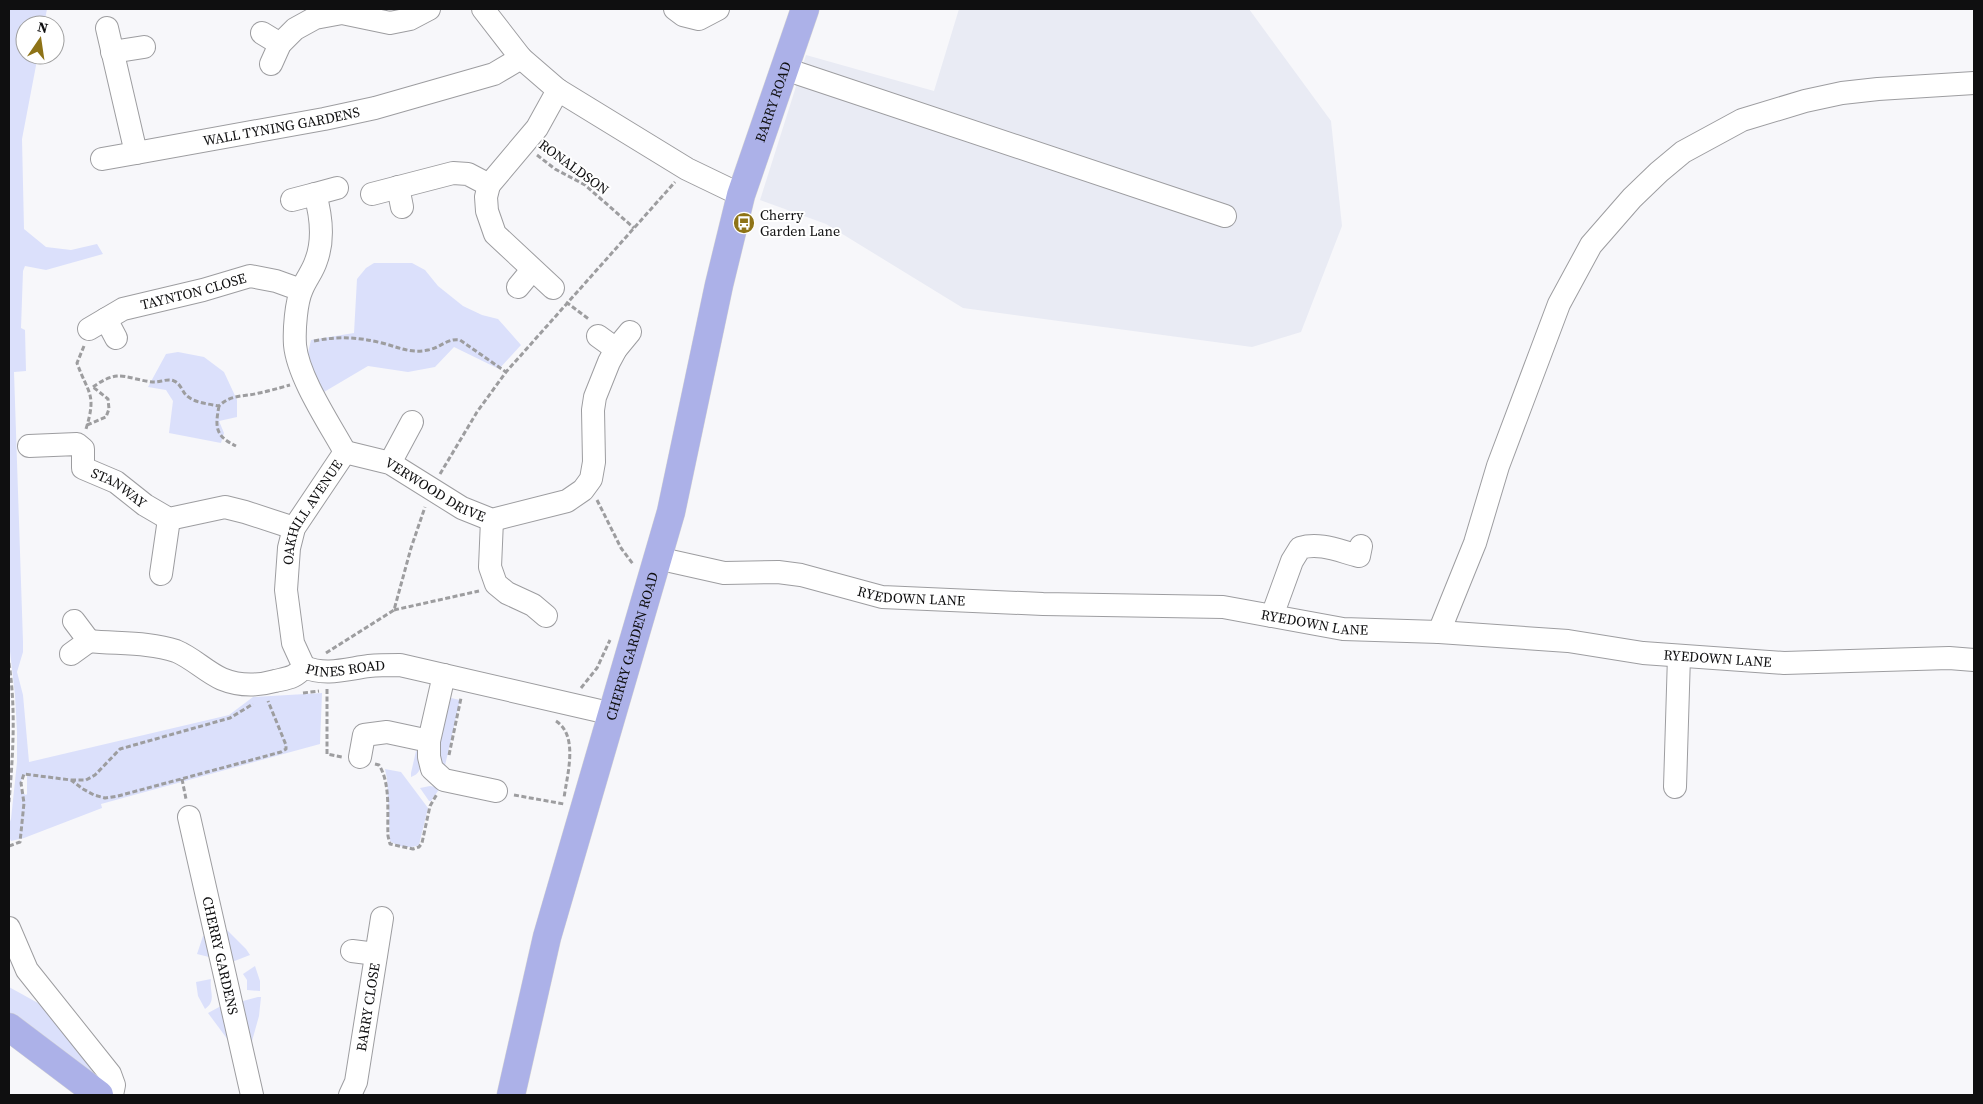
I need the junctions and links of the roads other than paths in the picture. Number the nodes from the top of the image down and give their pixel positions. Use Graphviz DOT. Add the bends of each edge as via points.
graph roads {
  1 [pos="429,9"];
  2 [pos="483,9"];
  3 [pos="675,9"];
  4 [pos="718,9"];
  5 [pos="805,9"];
  6 [pos="107,28"];
  7 [pos="144,47"];
  8 [pos="271,47"];
  9 [pos="112,52"];
  10 [pos="521,58"];
  11 [pos="784,69"];
  12 [pos="1974,83"];
  13 [pos="558,90"];
  14 [pos="136,152"];
  15 [pos="102,159"];
  16 [pos="489,185"];
  17 [pos="337,188"];
  18 [pos="315,194"];
  19 [pos="372,194"];
  20 [pos="741,195"];
  21 [pos="292,200"];
  22 [pos="1225,216"];
  23 [pos="532,270"];
  24 [pos="518,287"];
  25 [pos="301,290"];
  26 [pos="560,295"];
  27 [pos="104,329"];
  28 [pos="598,336"];
  29 [pos="412,422"];
  30 [pos="28,446"];
  31 [pos="345,452"];
  32 [pos="390,463"];
  33 [pos="169,519"];
  34 [pos="492,520"];
  35 [pos="294,528"];
  36 [pos="1362,546"];
  37 [pos="648,564"];
  38 [pos="161,574"];
  39 [pos="540,603"];
  40 [pos="1272,616"];
  41 [pos="74,622"];
  42 [pos="1439,632"];
  43 [pos="1679,656"];
  44 [pos="1974,660"];
  45 [pos="301,661"];
  46 [pos="442,683"];
  47 [pos="613,714"];
  48 [pos="429,741"];
  49 [pos="358,759"];
  50 [pos="1675,787"];
  51 [pos="496,791"];
  52 [pos="190,817"];
  53 [pos="382,918"];
  54 [pos="9,928"];
  55 [pos="352,951"];
  56 [pos="376,954"];
  57 [pos="9,1027"];
  58 [pos="99,1095"];
  59 [pos="112,1095"];
  60 [pos="252,1095"];
  61 [pos="350,1095"];
  62 [pos="511,1095"];
  1 -- 8 [label="street" via="410,20 390,23 342,13 315,18"];
  2 -- 10 [label="street"];
  3 -- 4 [label="street" via="682,15 699,19"];
  5 -- 11 [label="main road, BARRY ROAD"];
  6 -- 9 [label="street"];
  7 -- 9 [label="street"];
  9 -- 14 [label="street"];
  10 -- 13 [label="street"];
  10 -- 14 [label="street, WALL TYNING GARDENS" via="494,74 375,108"];
  11 -- 20 [label="main road, BARRY ROAD"];
  11 -- 22 [label="street"];
  12 -- 42 [label="street" via="1842,93 1742,120 1683,152 1632,198 1591,245 1558,304 1498,466 1475,542"];
  13 -- 16 [label="street" via="537,128"];
  13 -- 20 [label="street" via="687,168"];
  14 -- 15 [label="street, WALL TYNING GARDENS"];
  16 -- 19 [label="street" via="468,174 453,173 400,197"];
  16 -- 23 [label="street" via="487,211 495,234"];
  17 -- 18 [label="street"];
  18 -- 21 [label="street"];
  18 -- 25 [label="street, OAKHILL AVENUE" via="320,212 316,260"];
  20 -- 37 [label="main road, CHERRY GARDEN ROAD" via="671,512"];
  23 -- 24 [label="street"];
  23 -- 26 [label="street"];
  25 -- 27 [label="street, TAYNTON CLOSE" via="250,276 123,309"];
  25 -- 31 [label="street, OAKHILL AVENUE" via="295,344 299,361"];
  28 -- 34 [label="street, VERWOOD DRIVE" via="623,341 606,369 595,397 591,479 583,490 567,501"];
  29 -- 32 [label="street"];
  30 -- 33 [label="street, STANWAY" via="77,444 76,463 116,482"];
  31 -- 32 [label="street, VERWOOD DRIVE"];
  31 -- 35 [label="street, OAKHILL AVENUE"];
  32 -- 34 [label="street, VERWOOD DRIVE" via="462,508"];
  33 -- 35 [label="street" via="225,507"];
  33 -- 38 [label="street"];
  34 -- 39 [label="street" via="492,576 507,593"];
  35 -- 45 [label="street, OAKHILL AVENUE" via="286,590 293,643"];
  36 -- 40 [label="street" via="1359,556 1319,546 1300,548"];
  37 -- 40 [label="street, RYEDOWN LANE" via="724,574 778,572 801,575 882,597 1223,607"];
  37 -- 47 [label="main road, CHERRY GARDEN ROAD"];
  40 -- 42 [label="street, RYEDOWN LANE" via="1343,629"];
  41 -- 45 [label="street, PINES ROAD" via="80,647 156,647 176,651 221,678 242,685 266,684 297,675"];
  42 -- 43 [label="street, RYEDOWN LANE" via="1568,641"];
  43 -- 44 [label="street, RYEDOWN LANE" via="1784,663"];
  43 -- 50 [label="street"];
  45 -- 46 [label="street, PINES ROAD" via="314,671 328,673 400,665"];
  46 -- 47 [label="street, PINES ROAD"];
  46 -- 48 [label="street"];
  47 -- 62 [label="main road, CHERRY GARDEN ROAD" via="570,809 547,937"];
  48 -- 49 [label="street" via="387,732 364,735"];
  48 -- 51 [label="street" via="432,769 444,780"];
  52 -- 60 [label="street, CHERRY GARDENS"];
  53 -- 56 [label="street, BARRY CLOSE"];
  54 -- 59 [label="street" via="27,970 110,1074 114,1085"];
  55 -- 56 [label="street"];
  56 -- 61 [label="street, BARRY CLOSE" via="356,1082"];
  57 -- 58 [label="main road"];
}
